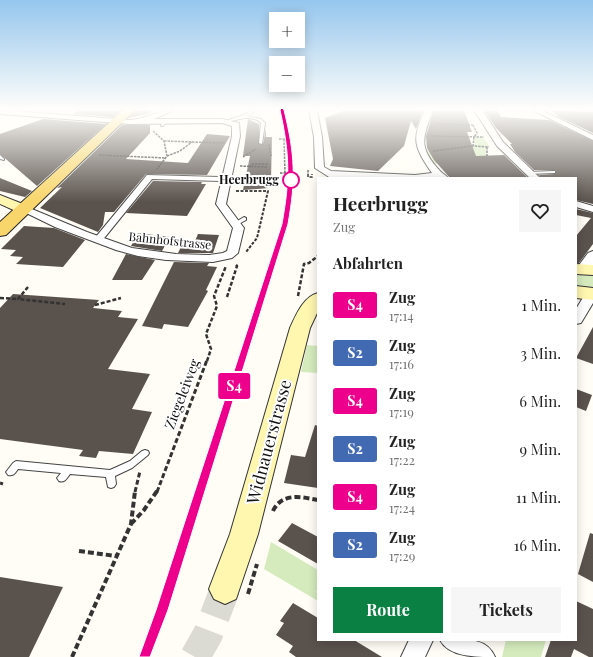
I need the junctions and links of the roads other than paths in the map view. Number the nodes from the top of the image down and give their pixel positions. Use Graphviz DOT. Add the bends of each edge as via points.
graph roads {
  1 [pos="96,141"];
  2 [pos="234,141"];
  3 [pos="318,141"];
  4 [pos="418,141"];
  5 [pos="497,141"];
  6 [pos="553,172"];
  7 [pos="532,175"];
  8 [pos="441,176"];
  9 [pos="322,177"];
  10 [pos="428,177"];
  11 [pos="220,179"];
  12 [pos="0,199"];
  13 [pos="577,204"];
  14 [pos="23,209"];
  15 [pos="593,209"];
  16 [pos="0,231"];
  17 [pos="98,240"];
  18 [pos="587,293"];
  19 [pos="308,298"];
  20 [pos="577,318"];
  21 [pos="145,453"];
  22 [pos="11,472"];
  23 [pos="110,474"];
  24 [pos="111,484"];
  25 [pos="225,589"];
  26 [pos="421,641"];
  27 [pos="454,641"];
  28 [pos="413,657"];
  29 [pos="483,657"];
  1 -- 14 [label="main road"];
  2 -- 17 [label="street, Bahnhofstrasse" via="221,204 240,221 232,253 219,259 144,253 122,249"];
  3 -- 9 [label="street"];
  4 -- 8 [label="street"];
  5 -- 7 [label="street"];
  6 -- 7 [label="lane"];
  8 -- 10 [label="street"];
  11 -- 17 [label="street" via="150,177"];
  12 -- 14 [label="main road"];
  13 -- 15 [label="street"];
  14 -- 16 [label="main road"];
  14 -- 17 [label="street, Bahnhofstrasse"];
  18 -- 20 [label="street"];
  19 -- 25 [label="main road, Widnauerstrasse" via="244,534"];
  21 -- 23 [label="lane" via="137,462"];
  22 -- 23 [label="lane" via="16,465 65,474"];
  23 -- 24 [label="lane"];
  26 -- 28 [label="street"];
  27 -- 29 [label="street"];
}
